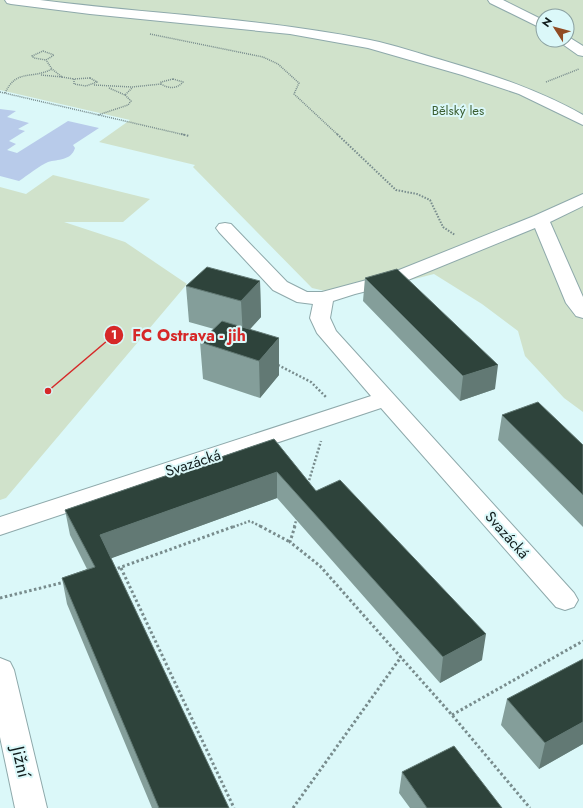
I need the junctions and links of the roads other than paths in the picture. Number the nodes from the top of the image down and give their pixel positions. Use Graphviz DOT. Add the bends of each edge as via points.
graph roads {
  1 [pos="11,0"];
  2 [pos="494,0"];
  3 [pos="535,21"];
  4 [pos="583,121"];
  5 [pos="583,199"];
  6 [pos="540,220"];
  7 [pos="225,228"];
  8 [pos="518,228"];
  9 [pos="548,239"];
  10 [pos="324,298"];
  11 [pos="583,312"];
  12 [pos="386,399"];
  13 [pos="0,526"];
  14 [pos="564,600"];
  15 [pos="0,670"];
  16 [pos="31,808"];
  1 -- 4 [label="street" via="290,30 370,44 524,91"];
  2 -- 3 [label="street"];
  5 -- 6 [label="street"];
  6 -- 8 [label="street"];
  6 -- 9 [label="street"];
  7 -- 10 [label="street" via="280,286 304,298"];
  8 -- 9 [label="street"];
  8 -- 10 [label="street" via="396,278"];
  9 -- 11 [label="street" via="576,303"];
  10 -- 12 [label="street, Svazácká" via="320,318 327,333"];
  12 -- 13 [label="street, Svazácká"];
  12 -- 14 [label="street, Svazácká"];
  15 -- 16 [label="street, Jižní"];
}
